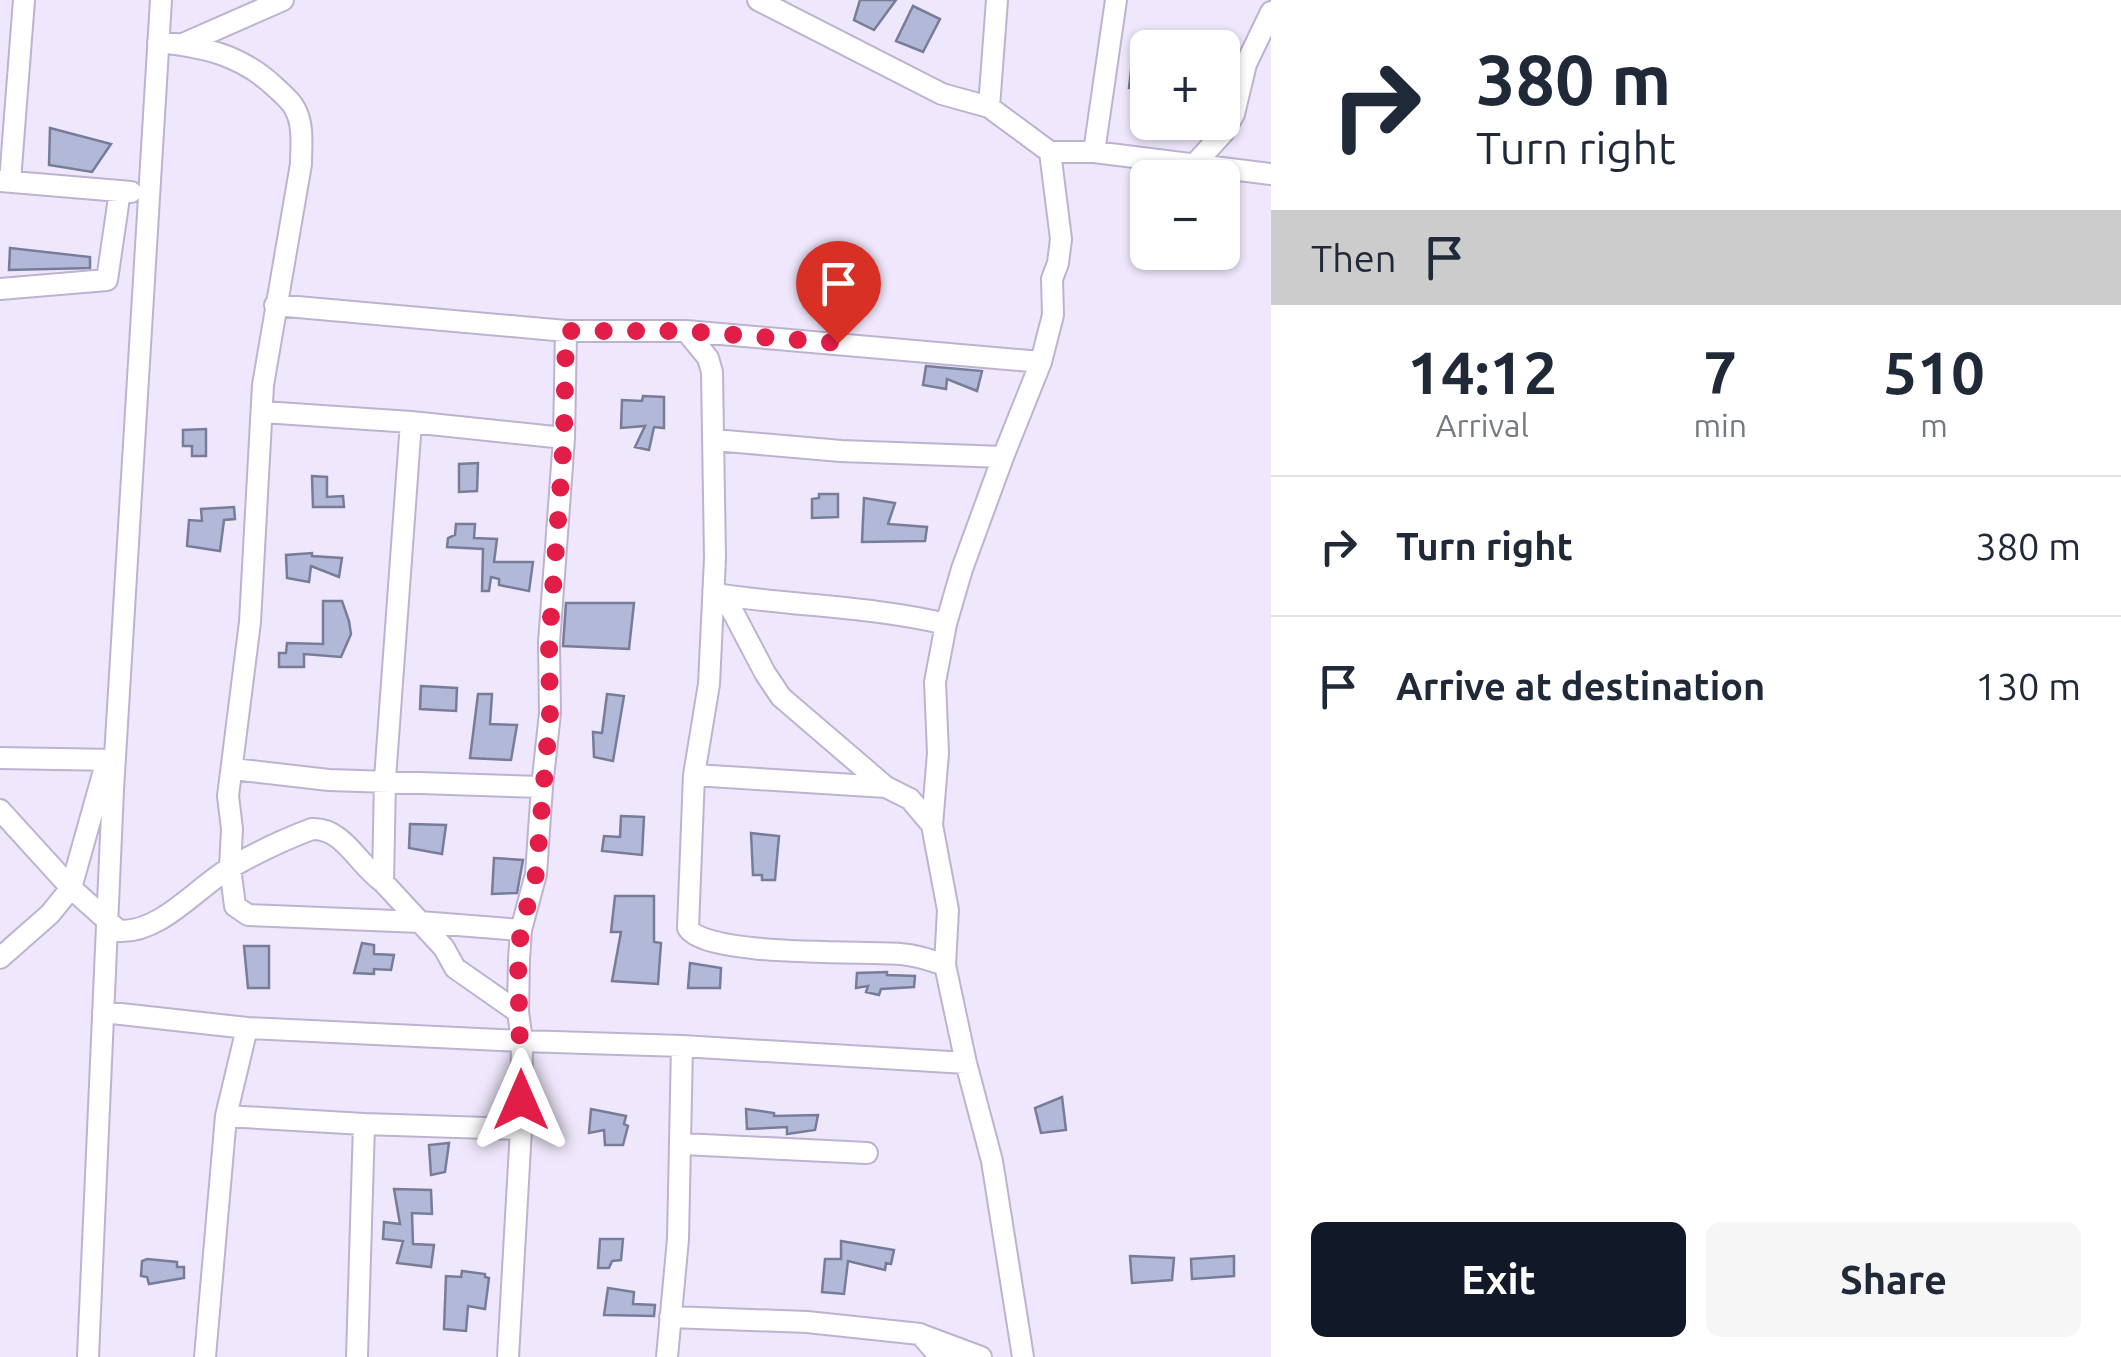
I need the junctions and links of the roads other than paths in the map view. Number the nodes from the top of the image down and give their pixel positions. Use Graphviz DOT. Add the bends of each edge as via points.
graph roads {
  1 [pos="24,0"];
  2 [pos="161,0"];
  3 [pos="283,0"];
  4 [pos="758,0"];
  5 [pos="997,0"];
  6 [pos="1116,0"];
  7 [pos="1271,12"];
  8 [pos="158,42"];
  9 [pos="183,44"];
  10 [pos="989,107"];
  11 [pos="1050,152"];
  12 [pos="1094,152"];
  13 [pos="1151,160"];
  14 [pos="1198,160"];
  15 [pos="1240,171"];
  16 [pos="1271,174"];
  17 [pos="5,181"];
  18 [pos="120,191"];
  19 [pos="148,193"];
  20 [pos="0,288"];
  21 [pos="275,305"];
  22 [pos="566,331"];
  23 [pos="686,331"];
  24 [pos="1041,362"];
  25 [pos="262,412"];
  26 [pos="411,422"];
  27 [pos="564,438"];
  28 [pos="714,440"];
  29 [pos="1004,457"];
  30 [pos="718,594"];
  31 [pos="946,624"];
  32 [pos="0,758"];
  33 [pos="111,760"];
  34 [pos="233,769"];
  35 [pos="694,775"];
  36 [pos="385,779"];
  37 [pos="542,787"];
  38 [pos="886,788"];
  39 [pos="0,810"];
  40 [pos="932,826"];
  41 [pos="230,867"];
  42 [pos="383,882"];
  43 [pos="71,888"];
  44 [pos="420,922"];
  45 [pos="108,925"];
  46 [pos="521,930"];
  47 [pos="0,958"];
  48 [pos="945,965"];
  49 [pos="104,1012"];
  50 [pos="518,1012"];
  51 [pos="247,1028"];
  52 [pos="522,1041"];
  53 [pos="682,1046"];
  54 [pos="966,1064"];
  55 [pos="226,1116"];
  56 [pos="364,1124"];
  57 [pos="521,1129"];
  58 [pos="682,1144"];
  59 [pos="867,1154"];
  60 [pos="670,1317"];
  61 [pos="920,1334"];
  62 [pos="88,1357"];
  63 [pos="205,1357"];
  64 [pos="358,1357"];
  65 [pos="508,1357"];
  66 [pos="666,1357"];
  67 [pos="940,1357"];
  68 [pos="980,1357"];
  69 [pos="1024,1357"];
  1 -- 17 [label="street"];
  2 -- 8 [label="street"];
  3 -- 9 [label="street"];
  4 -- 10 [label="street" via="942,94"];
  5 -- 10 [label="street"];
  6 -- 12 [label="street"];
  7 -- 14 [label="street" via="1252,46 1234,114"];
  8 -- 9 [label="street"];
  8 -- 19 [label="street"];
  9 -- 21 [label="street" via="246,64 297,111 301,164"];
  10 -- 11 [label="street"];
  11 -- 12 [label="street"];
  11 -- 24 [label="street" via="1061,239"];
  12 -- 13 [label="street"];
  15 -- 16 [label="street"];
  17 -- 18 [label="street"];
  18 -- 19 [label="street"];
  18 -- 20 [label="street" via="108,280"];
  19 -- 33 [label="street"];
  21 -- 22 [label="street"];
  21 -- 25 [label="street"];
  22 -- 23 [label="street"];
  22 -- 27 [label="street"];
  23 -- 24 [label="street"];
  23 -- 28 [label="street" via="708,358"];
  24 -- 29 [label="street"];
  25 -- 26 [label="street"];
  25 -- 34 [label="street" via="250,622"];
  26 -- 27 [label="street"];
  26 -- 36 [label="street"];
  27 -- 37 [label="street"];
  28 -- 29 [label="street"];
  28 -- 30 [label="street"];
  29 -- 31 [label="street"];
  30 -- 31 [label="street"];
  30 -- 35 [label="street"];
  30 -- 38 [label="street" via="781,697"];
  31 -- 40 [label="street" via="936,682"];
  32 -- 33 [label="street"];
  33 -- 43 [label="street"];
  33 -- 45 [label="street"];
  34 -- 36 [label="street"];
  34 -- 41 [label="street"];
  35 -- 38 [label="street"];
  35 -- 48 [label="street" via="688,928 693,936 808,952 902,954"];
  36 -- 37 [label="street"];
  36 -- 42 [label="street"];
  37 -- 46 [label="street" via="536,874"];
  38 -- 40 [label="street" via="910,799"];
  39 -- 43 [label="street"];
  40 -- 48 [label="street" via="948,910"];
  41 -- 42 [label="street" via="289,837 326,828"];
  41 -- 44 [label="street" via="234,906 248,916"];
  41 -- 45 [label="street" via="149,924 129,932"];
  42 -- 44 [label="street"];
  43 -- 45 [label="street"];
  43 -- 47 [label="street"];
  44 -- 46 [label="street"];
  44 -- 50 [label="street" via="455,968"];
  45 -- 49 [label="street"];
  46 -- 50 [label="street"];
  48 -- 54 [label="street"];
  49 -- 51 [label="street"];
  49 -- 62 [label="street"];
  50 -- 52 [label="street"];
  51 -- 52 [label="street"];
  51 -- 55 [label="street"];
  52 -- 53 [label="street"];
  52 -- 57 [label="street"];
  53 -- 54 [label="street"];
  53 -- 58 [label="street"];
  54 -- 69 [label="street" via="992,1161"];
  55 -- 56 [label="street"];
  55 -- 63 [label="street"];
  56 -- 57 [label="street"];
  56 -- 64 [label="street"];
  57 -- 65 [label="street"];
  58 -- 59 [label="street"];
  58 -- 60 [label="street"];
  60 -- 61 [label="street"];
  60 -- 66 [label="street"];
  61 -- 67 [label="street"];
  61 -- 68 [label="street"];
}
